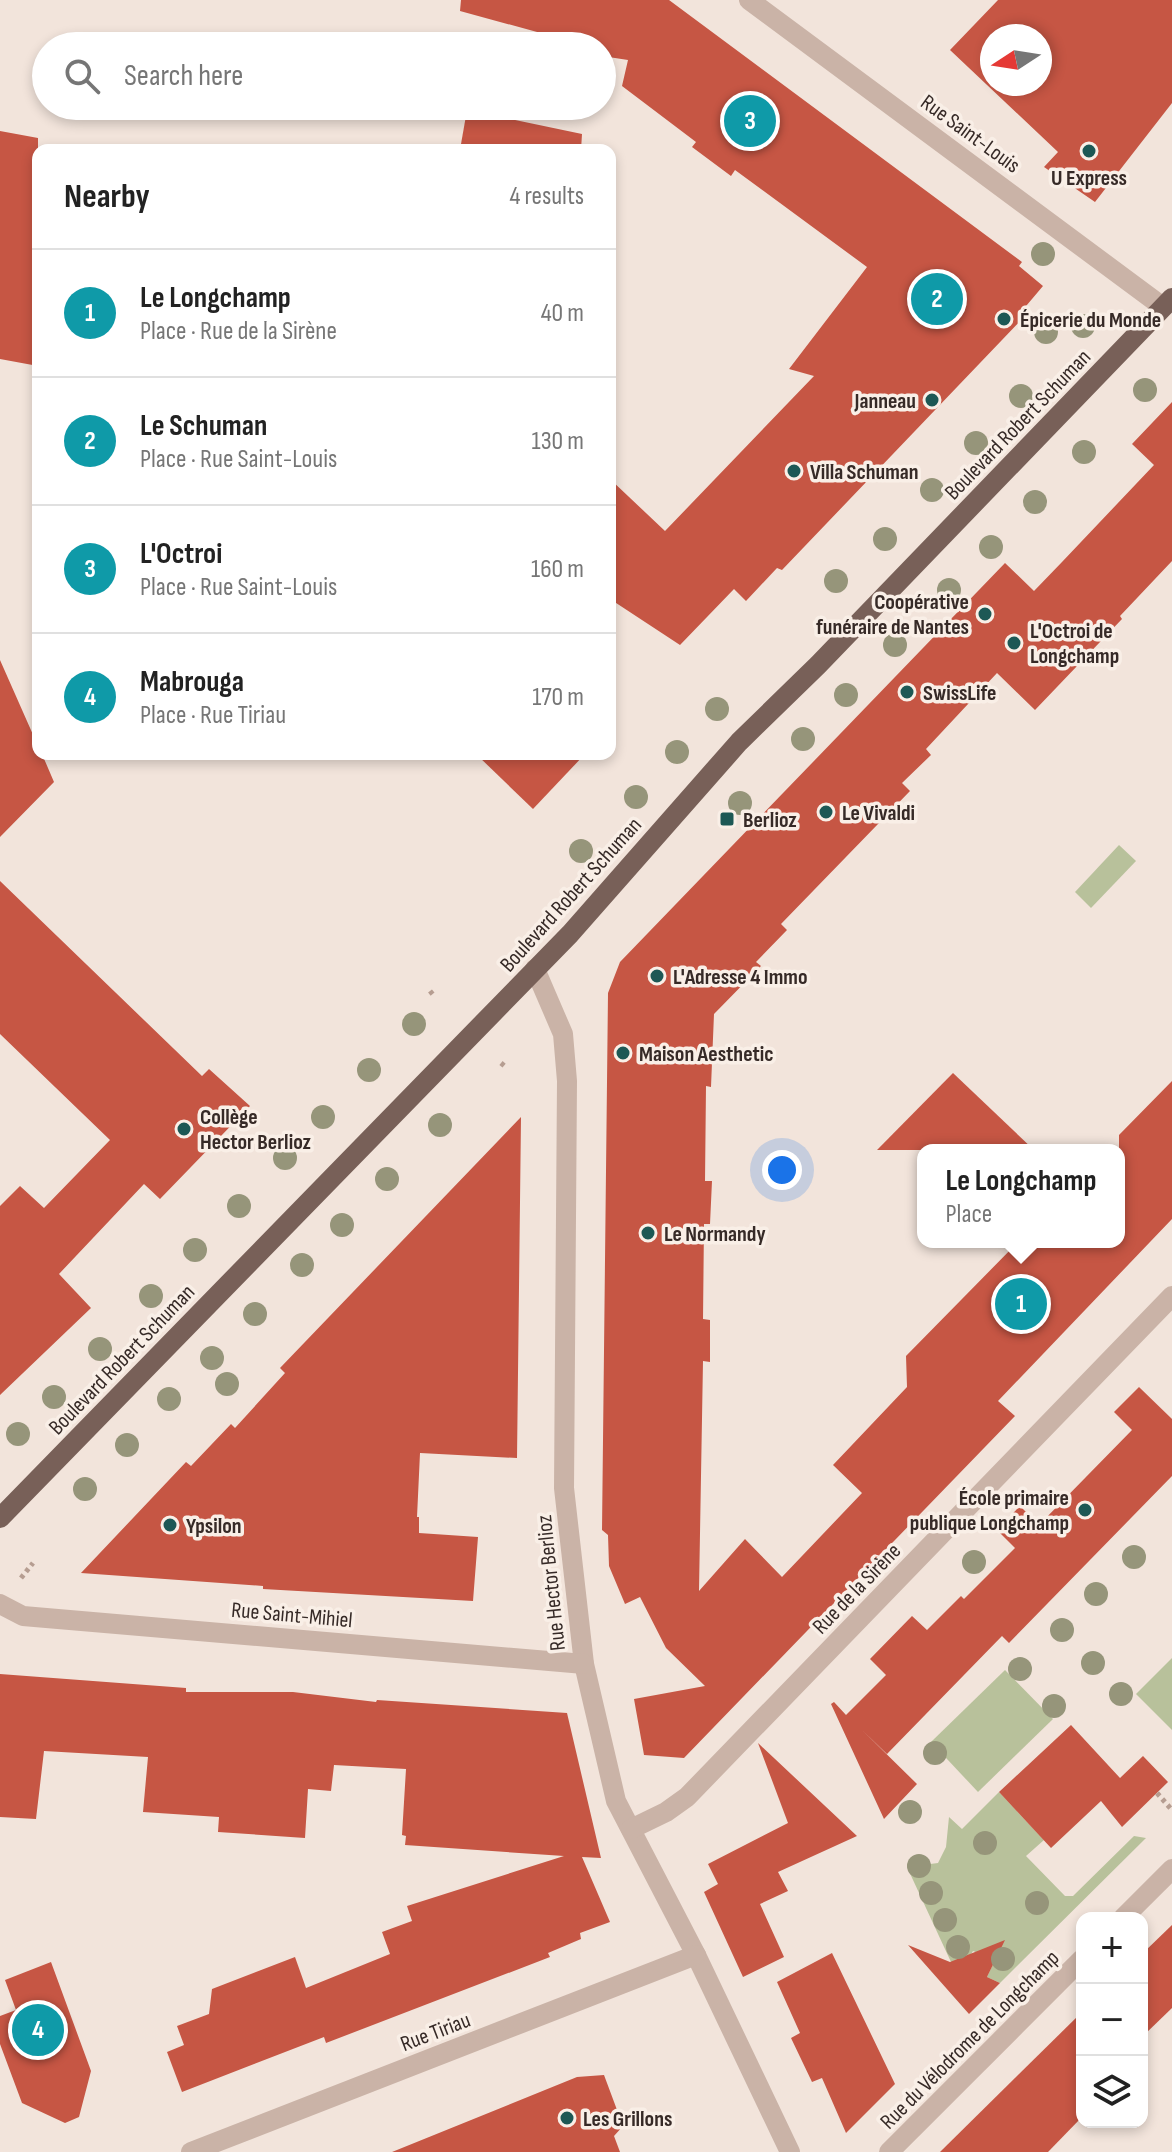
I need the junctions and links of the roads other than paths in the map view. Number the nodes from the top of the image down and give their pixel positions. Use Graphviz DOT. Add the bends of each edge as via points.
graph roads {
  1 [pos="749,0"];
  2 [pos="1168,303"];
  3 [pos="535,969"];
  4 [pos="1172,1296"];
  5 [pos="0,1518"];
  6 [pos="0,1604"];
  7 [pos="584,1664"];
  8 [pos="631,1829"];
  9 [pos="1172,1869"];
  10 [pos="1129,1912"];
  11 [pos="696,1955"];
  12 [pos="1076,1965"];
  13 [pos="191,2152"];
  14 [pos="790,2152"];
  15 [pos="889,2152"];
  1 -- 2 [label="street, Rue Saint-Louis"];
  2 -- 3 [label="main road, Boulevard Robert Schuman" via="739,742"];
  3 -- 5 [label="main road, Boulevard Robert Schuman"];
  3 -- 7 [label="street, Rue Hector Berlioz" via="563,1034 567,1081 564,1488"];
  4 -- 8 [label="street, Rue de la Sirène" via="687,1797"];
  6 -- 7 [label="street, Rue Saint-Mihiel" via="23,1616"];
  7 -- 8 [label="street, Rue Hector Berlioz" via="616,1801"];
  8 -- 11 [label="street, Rue Hector Berlioz"];
  9 -- 10 [label="street"];
  11 -- 13 [label="street, Rue Tiriau"];
  11 -- 14 [label="street, Rue Hector Berlioz"];
  12 -- 15 [label="street, Rue du Vélodrome de Longchamp"];
}
